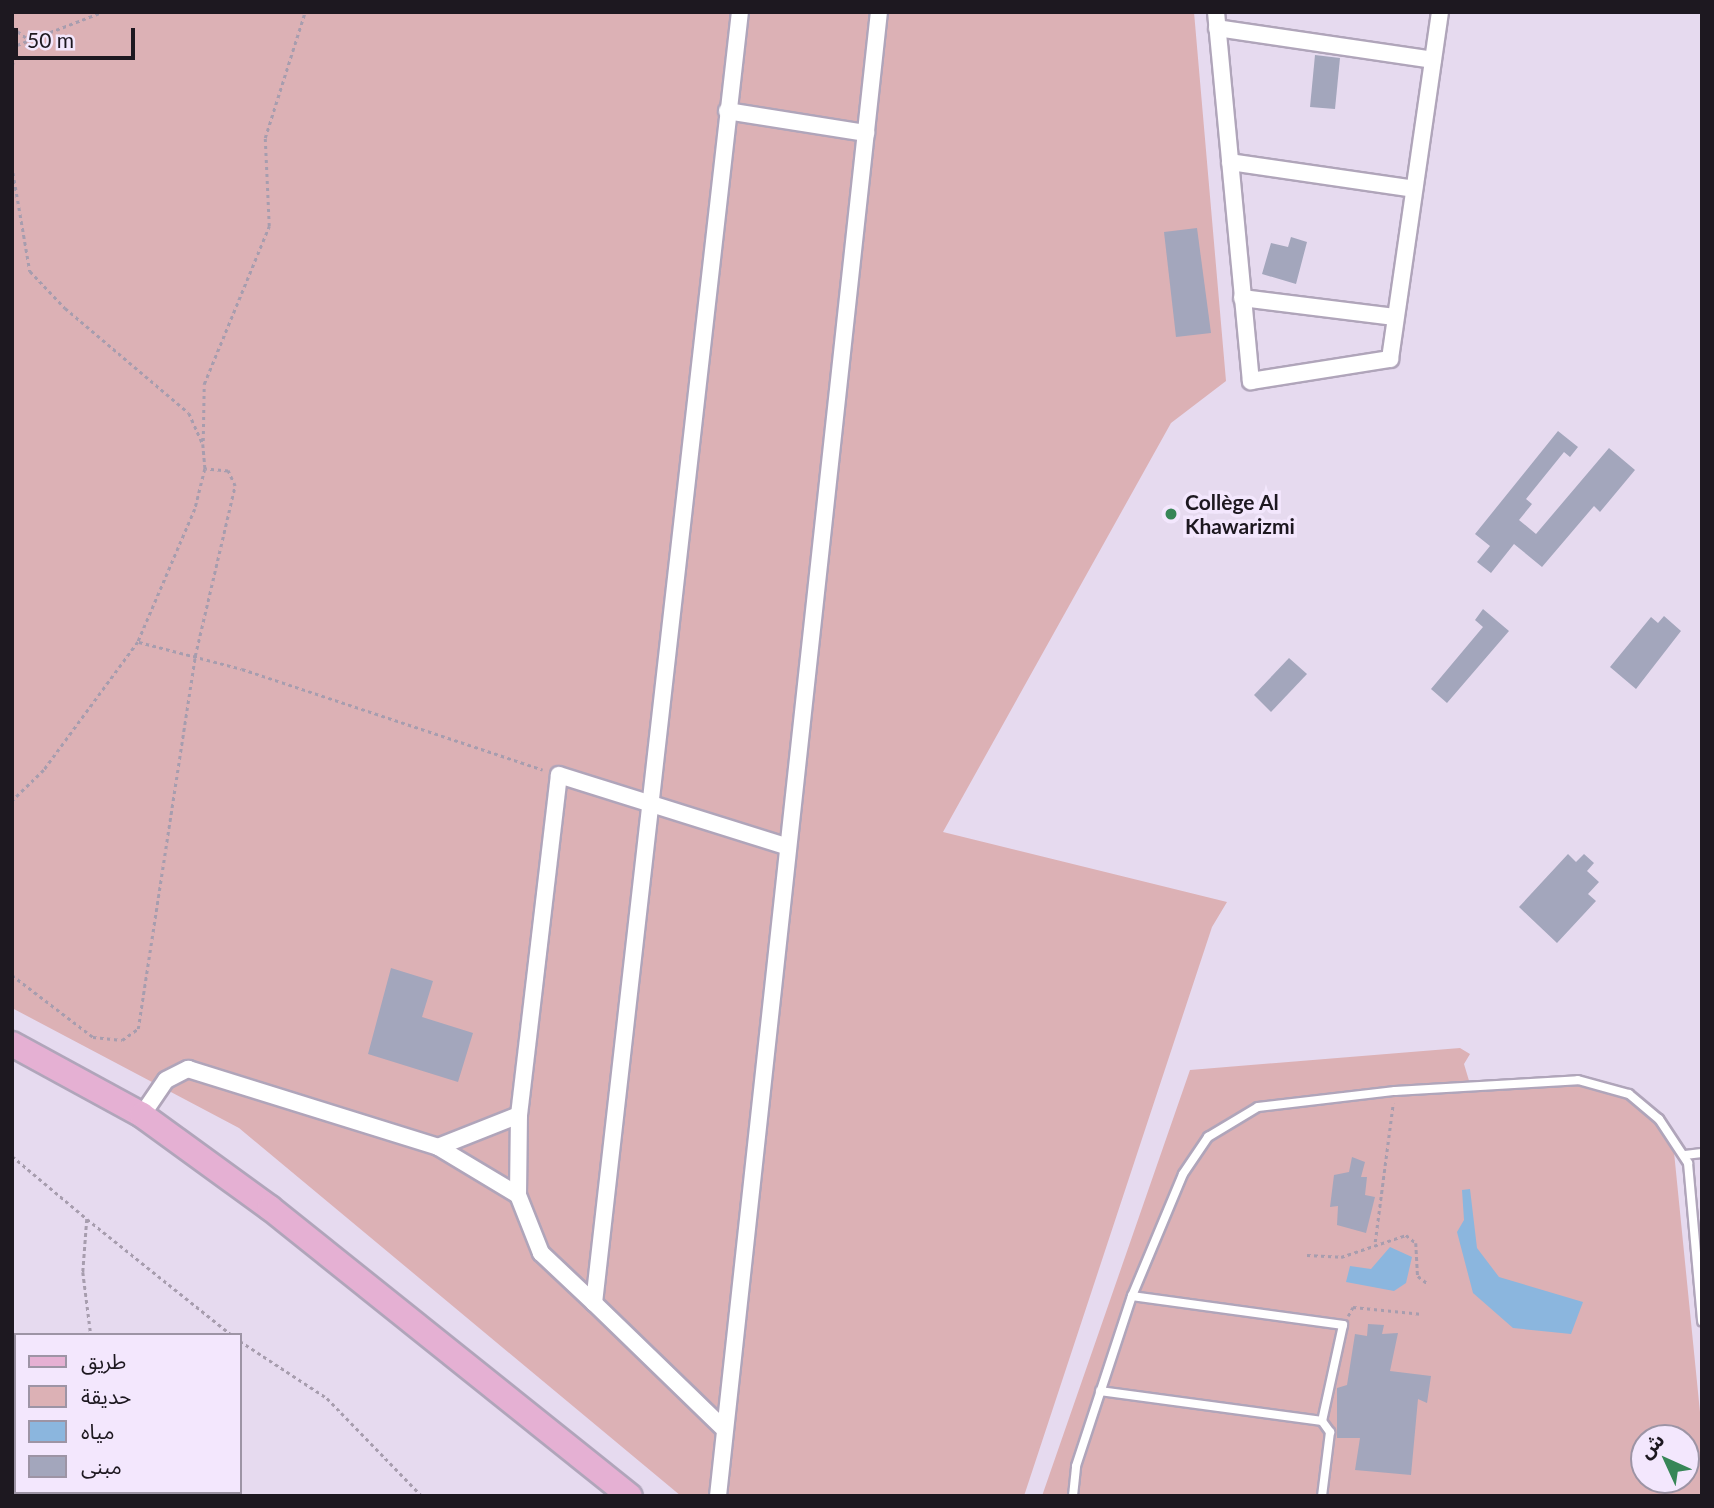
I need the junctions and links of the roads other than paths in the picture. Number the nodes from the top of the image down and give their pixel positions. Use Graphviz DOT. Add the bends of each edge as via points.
graph roads {
  1 [pos="740,12"];
  2 [pos="880,12"];
  3 [pos="1440,12"];
  4 [pos="1216,20"];
  5 [pos="1433,60"];
  6 [pos="727,111"];
  7 [pos="866,133"];
  8 [pos="1230,162"];
  9 [pos="1414,189"];
  10 [pos="1242,298"];
  11 [pos="1395,317"];
  12 [pos="649,804"];
  13 [pos="786,846"];
  14 [pos="12,1044"];
  15 [pos="12,1062"];
  16 [pos="142,1115"];
  17 [pos="519,1115"];
  18 [pos="438,1147"];
  19 [pos="1702,1153"];
  20 [pos="1685,1155"];
  21 [pos="518,1195"];
  22 [pos="1132,1296"];
  23 [pos="594,1303"];
  24 [pos="1702,1321"];
  25 [pos="1100,1391"];
  26 [pos="1322,1420"];
  27 [pos="722,1427"];
  28 [pos="606,1496"];
  29 [pos="630,1496"];
  30 [pos="718,1496"];
  31 [pos="1073,1496"];
  32 [pos="1322,1496"];
  1 -- 6 [label="street"];
  2 -- 7 [label="street"];
  3 -- 5 [label="street"];
  4 -- 5 [label="street"];
  4 -- 8 [label="street"];
  5 -- 9 [label="street"];
  6 -- 7 [label="street"];
  6 -- 12 [label="street"];
  7 -- 13 [label="street"];
  8 -- 9 [label="street"];
  8 -- 10 [label="street"];
  9 -- 11 [label="street"];
  10 -- 11 [label="street"];
  10 -- 11 [label="street" via="1251,381 1390,359"];
  12 -- 13 [label="street"];
  12 -- 17 [label="street" via="559,775"];
  12 -- 23 [label="street"];
  13 -- 27 [label="street"];
  14 -- 16 [label="main road"];
  15 -- 28 [label="main road" via="113,1117 228,1195"];
  16 -- 18 [label="street" via="166,1080 188,1069"];
  16 -- 29 [label="main road" via="285,1219"];
  17 -- 18 [label="street"];
  17 -- 21 [label="street"];
  18 -- 21 [label="street"];
  19 -- 20 [label="lane"];
  20 -- 22 [label="lane" via="1650,1109 1598,1083 1395,1091 1273,1104 1219,1127 1190,1161"];
  20 -- 24 [label="lane"];
  21 -- 23 [label="street" via="541,1253"];
  22 -- 25 [label="lane"];
  22 -- 26 [label="lane" via="1343,1325"];
  23 -- 27 [label="street"];
  25 -- 26 [label="lane"];
  25 -- 31 [label="lane" via="1076,1466"];
  26 -- 32 [label="lane" via="1330,1432"];
  27 -- 30 [label="street"];
}
